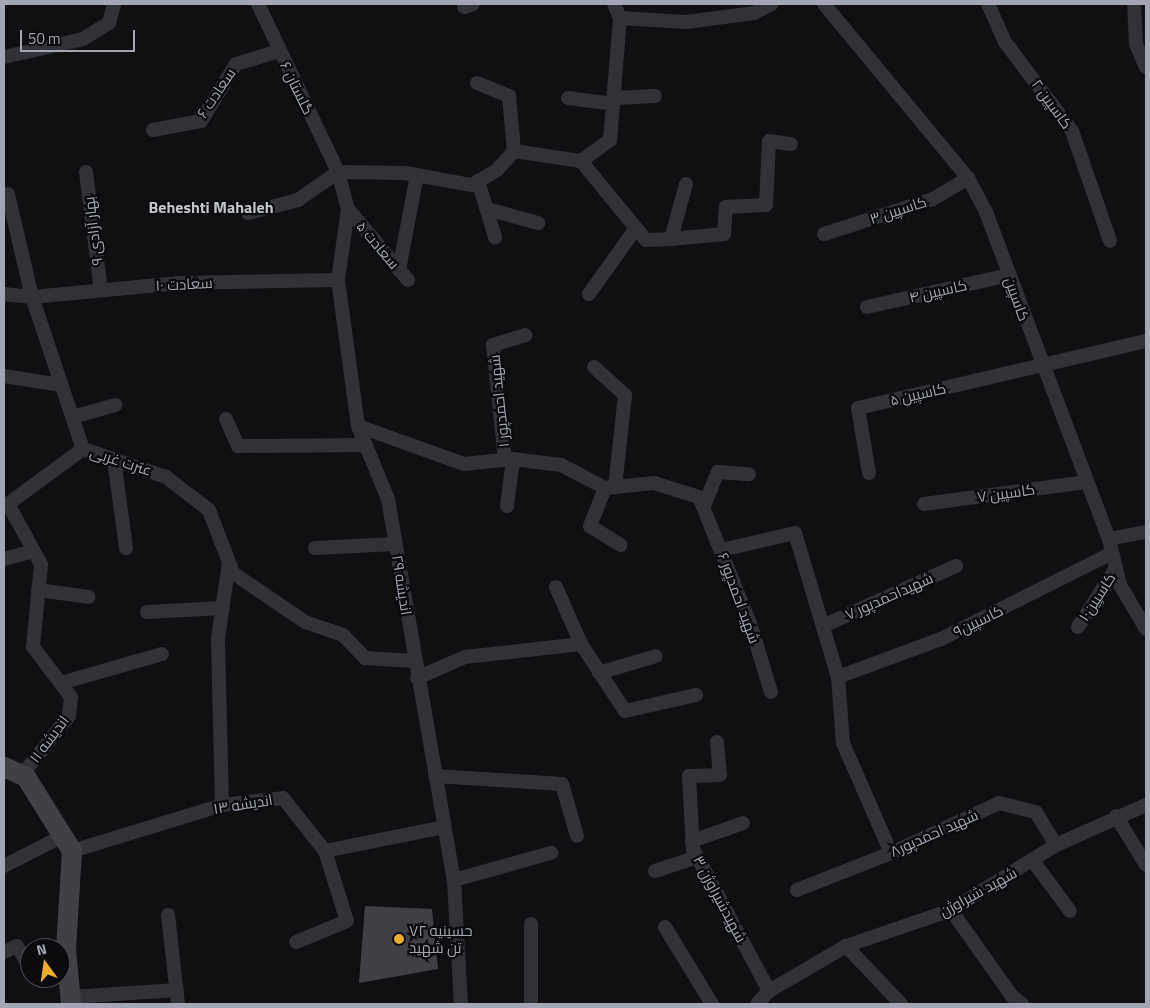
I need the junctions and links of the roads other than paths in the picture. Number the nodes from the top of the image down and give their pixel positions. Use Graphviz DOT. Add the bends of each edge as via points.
graph roads {
  1 [pos="114,4"];
  2 [pos="258,4"];
  3 [pos="614,4"];
  4 [pos="772,4"];
  5 [pos="824,4"];
  6 [pos="988,4"];
  7 [pos="1134,4"];
  8 [pos="620,18"];
  9 [pos="1141,37"];
  10 [pos="279,51"];
  11 [pos="4,57"];
  12 [pos="1146,67"];
  13 [pos="477,83"];
  14 [pos="654,96"];
  15 [pos="568,98"];
  16 [pos="614,101"];
  17 [pos="153,130"];
  18 [pos="791,144"];
  19 [pos="514,151"];
  20 [pos="581,161"];
  21 [pos="86,172"];
  22 [pos="338,172"];
  23 [pos="417,176"];
  24 [pos="968,178"];
  25 [pos="478,181"];
  26 [pos="686,184"];
  27 [pos="8,194"];
  28 [pos="487,209"];
  29 [pos="348,210"];
  30 [pos="248,213"];
  31 [pos="538,223"];
  32 [pos="636,228"];
  33 [pos="824,234"];
  34 [pos="495,237"];
  35 [pos="671,238"];
  36 [pos="1110,241"];
  37 [pos="1009,275"];
  38 [pos="338,280"];
  39 [pos="100,290"];
  40 [pos="4,294"];
  41 [pos="589,294"];
  42 [pos="32,297"];
  43 [pos="867,307"];
  44 [pos="525,335"];
  45 [pos="1146,341"];
  46 [pos="1043,365"];
  47 [pos="594,367"];
  48 [pos="4,376"];
  49 [pos="61,385"];
  50 [pos="115,405"];
  51 [pos="72,417"];
  52 [pos="226,419"];
  53 [pos="358,426"];
  54 [pos="366,445"];
  55 [pos="83,449"];
  56 [pos="114,459"];
  57 [pos="509,459"];
  58 [pos="869,473"];
  59 [pos="749,474"];
  60 [pos="1087,482"];
  61 [pos="610,487"];
  62 [pos="924,504"];
  63 [pos="6,505"];
  64 [pos="506,506"];
  65 [pos="704,506"];
  66 [pos="1146,532"];
  67 [pos="395,544"];
  68 [pos="621,545"];
  69 [pos="1111,546"];
  70 [pos="126,548"];
  71 [pos="315,548"];
  72 [pos="721,550"];
  73 [pos="34,551"];
  74 [pos="4,559"];
  75 [pos="956,566"];
  76 [pos="231,568"];
  77 [pos="1116,568"];
  78 [pos="556,587"];
  79 [pos="38,590"];
  80 [pos="89,597"];
  81 [pos="223,608"];
  82 [pos="147,612"];
  83 [pos="823,626"];
  84 [pos="1078,627"];
  85 [pos="1146,629"];
  86 [pos="581,644"];
  87 [pos="162,654"];
  88 [pos="656,656"];
  89 [pos="414,661"];
  90 [pos="599,673"];
  91 [pos="838,677"];
  92 [pos="417,678"];
  93 [pos="61,683"];
  94 [pos="771,692"];
  95 [pos="696,695"];
  96 [pos="717,742"];
  97 [pos="13,771"];
  98 [pos="435,776"];
  99 [pos="222,805"];
  100 [pos="1146,805"];
  101 [pos="1116,816"];
  102 [pos="743,823"];
  103 [pos="444,827"];
  104 [pos="577,836"];
  105 [pos="692,841"];
  106 [pos="67,844"];
  107 [pos="1056,845"];
  108 [pos="325,851"];
  109 [pos="891,852"];
  110 [pos="551,853"];
  111 [pos="697,857"];
  112 [pos="1033,861"];
  113 [pos="1146,865"];
  114 [pos="4,866"];
  115 [pos="655,872"];
  116 [pos="454,880"];
  117 [pos="797,890"];
  118 [pos="950,910"];
  119 [pos="1070,911"];
  120 [pos="168,915"];
  121 [pos="531,924"];
  122 [pos="664,927"];
  123 [pos="296,942"];
  124 [pos="846,946"];
  125 [pos="20,951"];
  126 [pos="4,952"];
  127 [pos="177,990"];
  128 [pos="769,991"];
  129 [pos="71,1001"];
  130 [pos="178,1004"];
  131 [pos="461,1004"];
  132 [pos="532,1004"];
  133 [pos="712,1004"];
  134 [pos="757,1004"];
  135 [pos="901,1004"];
  136 [pos="1022,1004"];
  1 -- 11 [label="street" via="109,23 83,39"];
  2 -- 10 [label="street, گلستان ۶"];
  3 -- 8 [label="street"];
  4 -- 8 [label="street" via="754,13 686,22"];
  5 -- 24 [label="street, کاسپین"];
  6 -- 36 [label="street, کاسپین ۲" via="1005,42 1072,131"];
  7 -- 9 [label="street"];
  8 -- 16 [label="street"];
  9 -- 12 [label="street"];
  10 -- 17 [label="street, سعادت ۶" via="236,64 201,120"];
  10 -- 22 [label="street, گلستان ۶"];
  13 -- 19 [label="street" via="509,96"];
  14 -- 16 [label="street"];
  15 -- 16 [label="street"];
  16 -- 20 [label="street" via="610,140"];
  18 -- 35 [label="street" via="769,141 766,205 726,208 724,234"];
  19 -- 20 [label="street"];
  19 -- 25 [label="street" via="498,170"];
  20 -- 32 [label="street"];
  21 -- 39 [label="street, بهار آزادی ۹"];
  22 -- 23 [label="street"];
  22 -- 29 [label="street, اندیشه ۲۹"];
  22 -- 30 [label="street" via="298,200"];
  23 -- 25 [label="street" via="472,185"];
  23 -- 29 [label="street, سعادت ۵" via="403,275"];
  24 -- 33 [label="street, کاسپین ۳" via="933,199"];
  24 -- 37 [label="street, کاسپین" via="986,212"];
  25 -- 28 [label="street"];
  26 -- 35 [label="street"];
  27 -- 42 [label="street, عترت غربی"];
  28 -- 31 [label="street"];
  28 -- 34 [label="street"];
  29 -- 38 [label="street, اندیشه ۲۹"];
  32 -- 35 [label="street" via="646,240"];
  32 -- 41 [label="street"];
  37 -- 43 [label="street, کاسپین ۴"];
  37 -- 46 [label="street, کاسپین"];
  38 -- 39 [label="street, سعادت ۱۰" via="179,283"];
  38 -- 53 [label="street, اندیشه ۲۹"];
  39 -- 42 [label="street, سعادت ۱۰"];
  40 -- 42 [label="street, سعادت ۱۰"];
  42 -- 49 [label="street, عترت غربی"];
  44 -- 57 [label="street, شهید احمدپور ۱" via="493,345"];
  45 -- 46 [label="street"];
  46 -- 58 [label="street, کاسپین ۵" via="858,408"];
  46 -- 60 [label="street, کاسپین"];
  47 -- 61 [label="street" via="625,396"];
  48 -- 49 [label="street"];
  49 -- 51 [label="street, عترت غربی"];
  50 -- 51 [label="street"];
  51 -- 55 [label="street, عترت غربی"];
  52 -- 54 [label="street" via="238,446"];
  53 -- 54 [label="street, اندیشه ۲۹"];
  53 -- 57 [label="street" via="464,464"];
  54 -- 67 [label="street, اندیشه ۲۹" via="388,499"];
  55 -- 56 [label="street, عترت غربی"];
  55 -- 63 [label="street"];
  56 -- 70 [label="street"];
  56 -- 76 [label="street, عترت غربی" via="166,477 209,510"];
  57 -- 61 [label="street" via="561,465"];
  57 -- 64 [label="street"];
  59 -- 65 [label="street" via="718,472"];
  60 -- 62 [label="street, کاسپین ۷"];
  60 -- 69 [label="street, کاسپین"];
  61 -- 65 [label="street" via="654,482 699,497"];
  61 -- 68 [label="street" via="590,526"];
  63 -- 73 [label="street"];
  65 -- 72 [label="street, شهید احمدپور ۶"];
  66 -- 69 [label="street, کاسپین۹"];
  67 -- 71 [label="street"];
  67 -- 89 [label="street, اندیشه ۲۹"];
  69 -- 77 [label="street, کاسپین"];
  69 -- 91 [label="street, کاسپین۹" via="941,639"];
  72 -- 83 [label="street" via="795,533"];
  72 -- 94 [label="street, شهید احمدپور ۶" via="750,623"];
  73 -- 74 [label="street"];
  73 -- 79 [label="street, اندیشه ۱۱" via="41,564"];
  75 -- 83 [label="street, شهیداحمدپور ۷"];
  76 -- 81 [label="street"];
  76 -- 89 [label="street" via="305,622 343,635 365,658"];
  77 -- 84 [label="street, کاسپین۱۰"];
  77 -- 85 [label="street, کاسپین" via="1120,585"];
  78 -- 86 [label="street"];
  79 -- 80 [label="street"];
  79 -- 93 [label="street, اندیشه ۱۱" via="33,647"];
  81 -- 82 [label="street"];
  81 -- 99 [label="street" via="218,638"];
  83 -- 91 [label="street"];
  86 -- 90 [label="street"];
  86 -- 92 [label="street" via="466,657"];
  87 -- 93 [label="street"];
  88 -- 90 [label="street"];
  89 -- 92 [label="street, اندیشه ۲۹"];
  90 -- 95 [label="street" via="625,711"];
  91 -- 109 [label="street" via="843,743"];
  92 -- 98 [label="street, اندیشه ۲۹"];
  93 -- 97 [label="street, اندیشه ۱۱" via="71,697 69,716"];
  96 -- 105 [label="street, شهیدشیراوژن ۳" via="720,775 688,776"];
  97 -- 106 [label="main road"];
  98 -- 103 [label="street, اندیشه ۲۹"];
  98 -- 104 [label="street" via="562,784"];
  99 -- 106 [label="street, اندیشه ۱۳"];
  99 -- 108 [label="street, اندیشه ۱۳" via="283,798"];
  100 -- 101 [label="street, شهید شیراوژن"];
  101 -- 107 [label="street, شهید شیراوژن"];
  101 -- 113 [label="street"];
  102 -- 105 [label="street"];
  103 -- 108 [label="street"];
  103 -- 116 [label="street, اندیشه ۲۹"];
  105 -- 111 [label="street, شهیدشیراوژن ۳"];
  106 -- 114 [label="street, اندیشه ۱۳"];
  106 -- 129 [label="main road" via="66,949"];
  107 -- 109 [label="street, شهید احمدپور۸" via="1036,812 999,803"];
  107 -- 112 [label="street, شهید شیراوژن"];
  108 -- 123 [label="street, اندیشه ۱۳" via="347,921"];
  109 -- 117 [label="street, شهید احمدپور۸"];
  110 -- 116 [label="street"];
  111 -- 115 [label="street"];
  111 -- 128 [label="street, شهیدشیراوژن ۳"];
  112 -- 118 [label="street, شهید شیراوژن"];
  112 -- 119 [label="street"];
  116 -- 131 [label="street, اندیشه ۲۹"];
  118 -- 124 [label="street, شهید شیراوژن"];
  118 -- 136 [label="street" via="1012,996"];
  120 -- 127 [label="street"];
  121 -- 132 [label="street"];
  122 -- 133 [label="street"];
  124 -- 128 [label="street, شهید شیراوژن"];
  124 -- 135 [label="street"];
  125 -- 126 [label="street" via="17,946"];
  127 -- 129 [label="street"];
  127 -- 130 [label="street"];
  128 -- 134 [label="street, شهید شیراوژن"];
}
